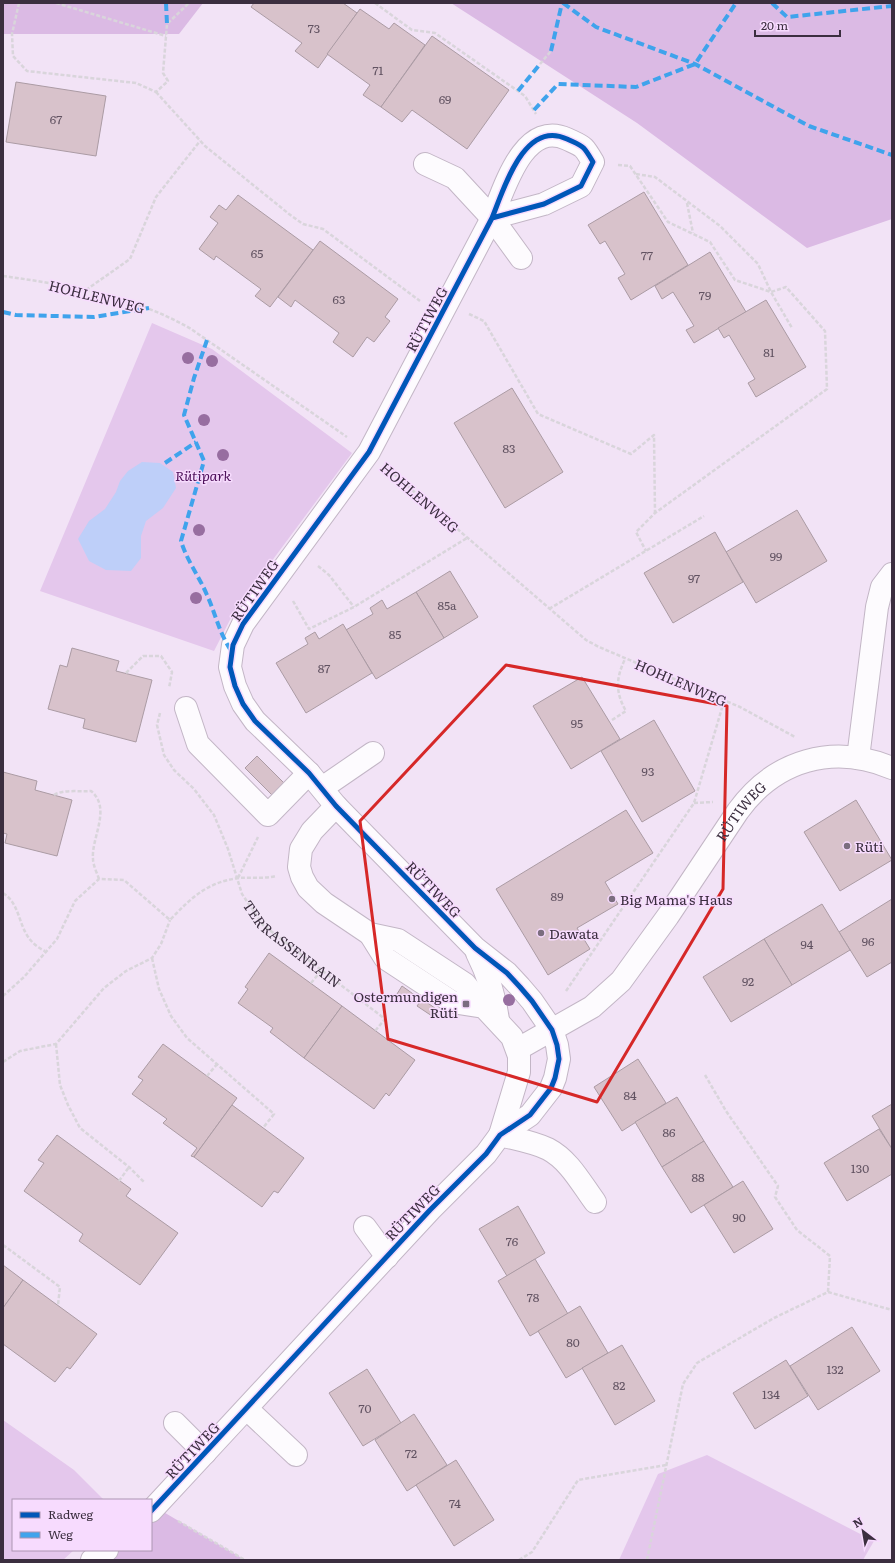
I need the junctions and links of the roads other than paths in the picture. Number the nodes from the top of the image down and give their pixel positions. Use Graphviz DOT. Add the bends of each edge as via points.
graph roads {
  1 [pos="425,164"];
  2 [pos="492,218"];
  3 [pos="521,258"];
  4 [pos="892,574"];
  5 [pos="186,708"];
  6 [pos="373,753"];
  7 [pos="858,758"];
  8 [pos="892,768"];
  9 [pos="315,781"];
  10 [pos="336,806"];
  11 [pos="475,948"];
  12 [pos="491,1014"];
  13 [pos="552,1030"];
  14 [pos="518,1049"];
  15 [pos="500,1135"];
  16 [pos="595,1202"];
  17 [pos="365,1228"];
  18 [pos="386,1257"];
  19 [pos="247,1409"];
  20 [pos="175,1423"];
  21 [pos="205,1453"];
  22 [pos="296,1455"];
  23 [pos="153,1509"];
  24 [pos="106,1551"];
  25 [pos="92,1560"];
  1 -- 2 [label="street" via="455,178"];
  2 -- 2 [label="street, RÜTIWEG" via="544,204 582,186 593,162 584,146 558,134 535,140 518,159"];
  2 -- 3 [label="street"];
  2 -- 9 [label="street, RÜTIWEG" via="369,452 243,624 233,645 230,667 243,704 255,721"];
  4 -- 7 [label="street" via="882,587 877,607"];
  5 -- 9 [label="street" via="198,744 268,815"];
  6 -- 9 [label="street"];
  7 -- 8 [label="street, RÜTIWEG"];
  7 -- 13 [label="street, RÜTIWEG" via="838,756 812,759 773,776 748,797 621,981 592,1007"];
  9 -- 10 [label="street, RÜTIWEG"];
  10 -- 11 [label="street, RÜTIWEG"];
  10 -- 12 [label="street" via="304,843 298,860 305,883 315,896 370,934 398,940 465,984"];
  11 -- 12 [label="street, RÜTIWEG" via="491,982 495,998"];
  11 -- 13 [label="street, RÜTIWEG" via="516,982"];
  12 -- 14 [label="street, RÜTIWEG" via="512,1037"];
  13 -- 14 [label="street, RÜTIWEG"];
  13 -- 15 [label="street, RÜTIWEG" via="559,1059 551,1088 530,1115"];
  14 -- 15 [label="street, RÜTIWEG" via="519,1072"];
  15 -- 16 [label="street" via="547,1148 568,1164"];
  15 -- 18 [label="street, RÜTIWEG" via="486,1154"];
  17 -- 18 [label="street"];
  18 -- 19 [label="street, RÜTIWEG"];
  19 -- 21 [label="street, RÜTIWEG"];
  19 -- 22 [label="street"];
  20 -- 21 [label="street"];
  21 -- 23 [label="street, RÜTIWEG"];
  24 -- 25 [label="street"];
}
